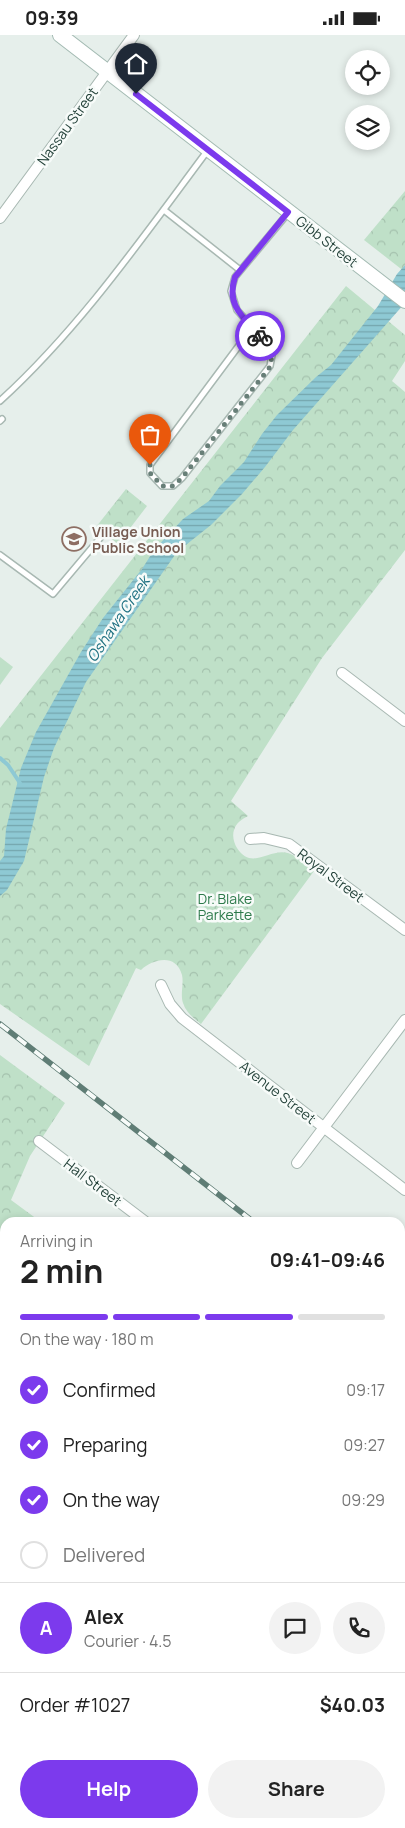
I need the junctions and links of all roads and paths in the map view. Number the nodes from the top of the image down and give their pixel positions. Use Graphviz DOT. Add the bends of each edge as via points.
graph roads {
  1 [pos="60,35"];
  2 [pos="134,35"];
  3 [pos="107,71"];
  4 [pos="208,149"];
  5 [pos="164,210"];
  6 [pos="288,212"];
  7 [pos="0,218"];
  8 [pos="240,271"];
  9 [pos="405,301"];
  10 [pos="252,328"];
  11 [pos="0,401"];
  12 [pos="101,537"];
  13 [pos="0,555"];
  14 [pos="342,673"];
  15 [pos="405,721"];
  16 [pos="250,839"];
  17 [pos="405,930"];
  18 [pos="161,985"];
  19 [pos="405,1019"];
  20 [pos="325,1128"];
  21 [pos="39,1141"];
  22 [pos="296,1163"];
  23 [pos="405,1190"];
  24 [pos="139,1217"];
  1 -- 3 [label="main road, Gibb Street"];
  2 -- 3 [label="street, Nassau Street"];
  3 -- 4 [label="main road, Gibb Street"];
  3 -- 7 [label="street, Nassau Street"];
  4 -- 5 [label="lane"];
  4 -- 6 [label="main road, Gibb Street"];
  5 -- 8 [label="lane"];
  5 -- 11 [label="lane" via="118,271 30,374"];
  6 -- 8 [label="lane"];
  6 -- 9 [label="main road, Gibb Street"];
  8 -- 10 [label="lane" via="231,291 237,311"];
  10 -- 10 [label="lane" via="150,465 150,473 162,486 173,486 182,478 270,367 273,350"];
  12 -- 13 [label="lane" via="53,594"];
  14 -- 15 [label="street"];
  16 -- 17 [label="street, Royal Street" via="264,838 289,844"];
  18 -- 20 [label="street, Avenue Street" via="170,1004 182,1018"];
  19 -- 20 [label="street"];
  20 -- 22 [label="street"];
  20 -- 23 [label="street, Avenue Street"];
  21 -- 24 [label="street, Hall Street"];
}
